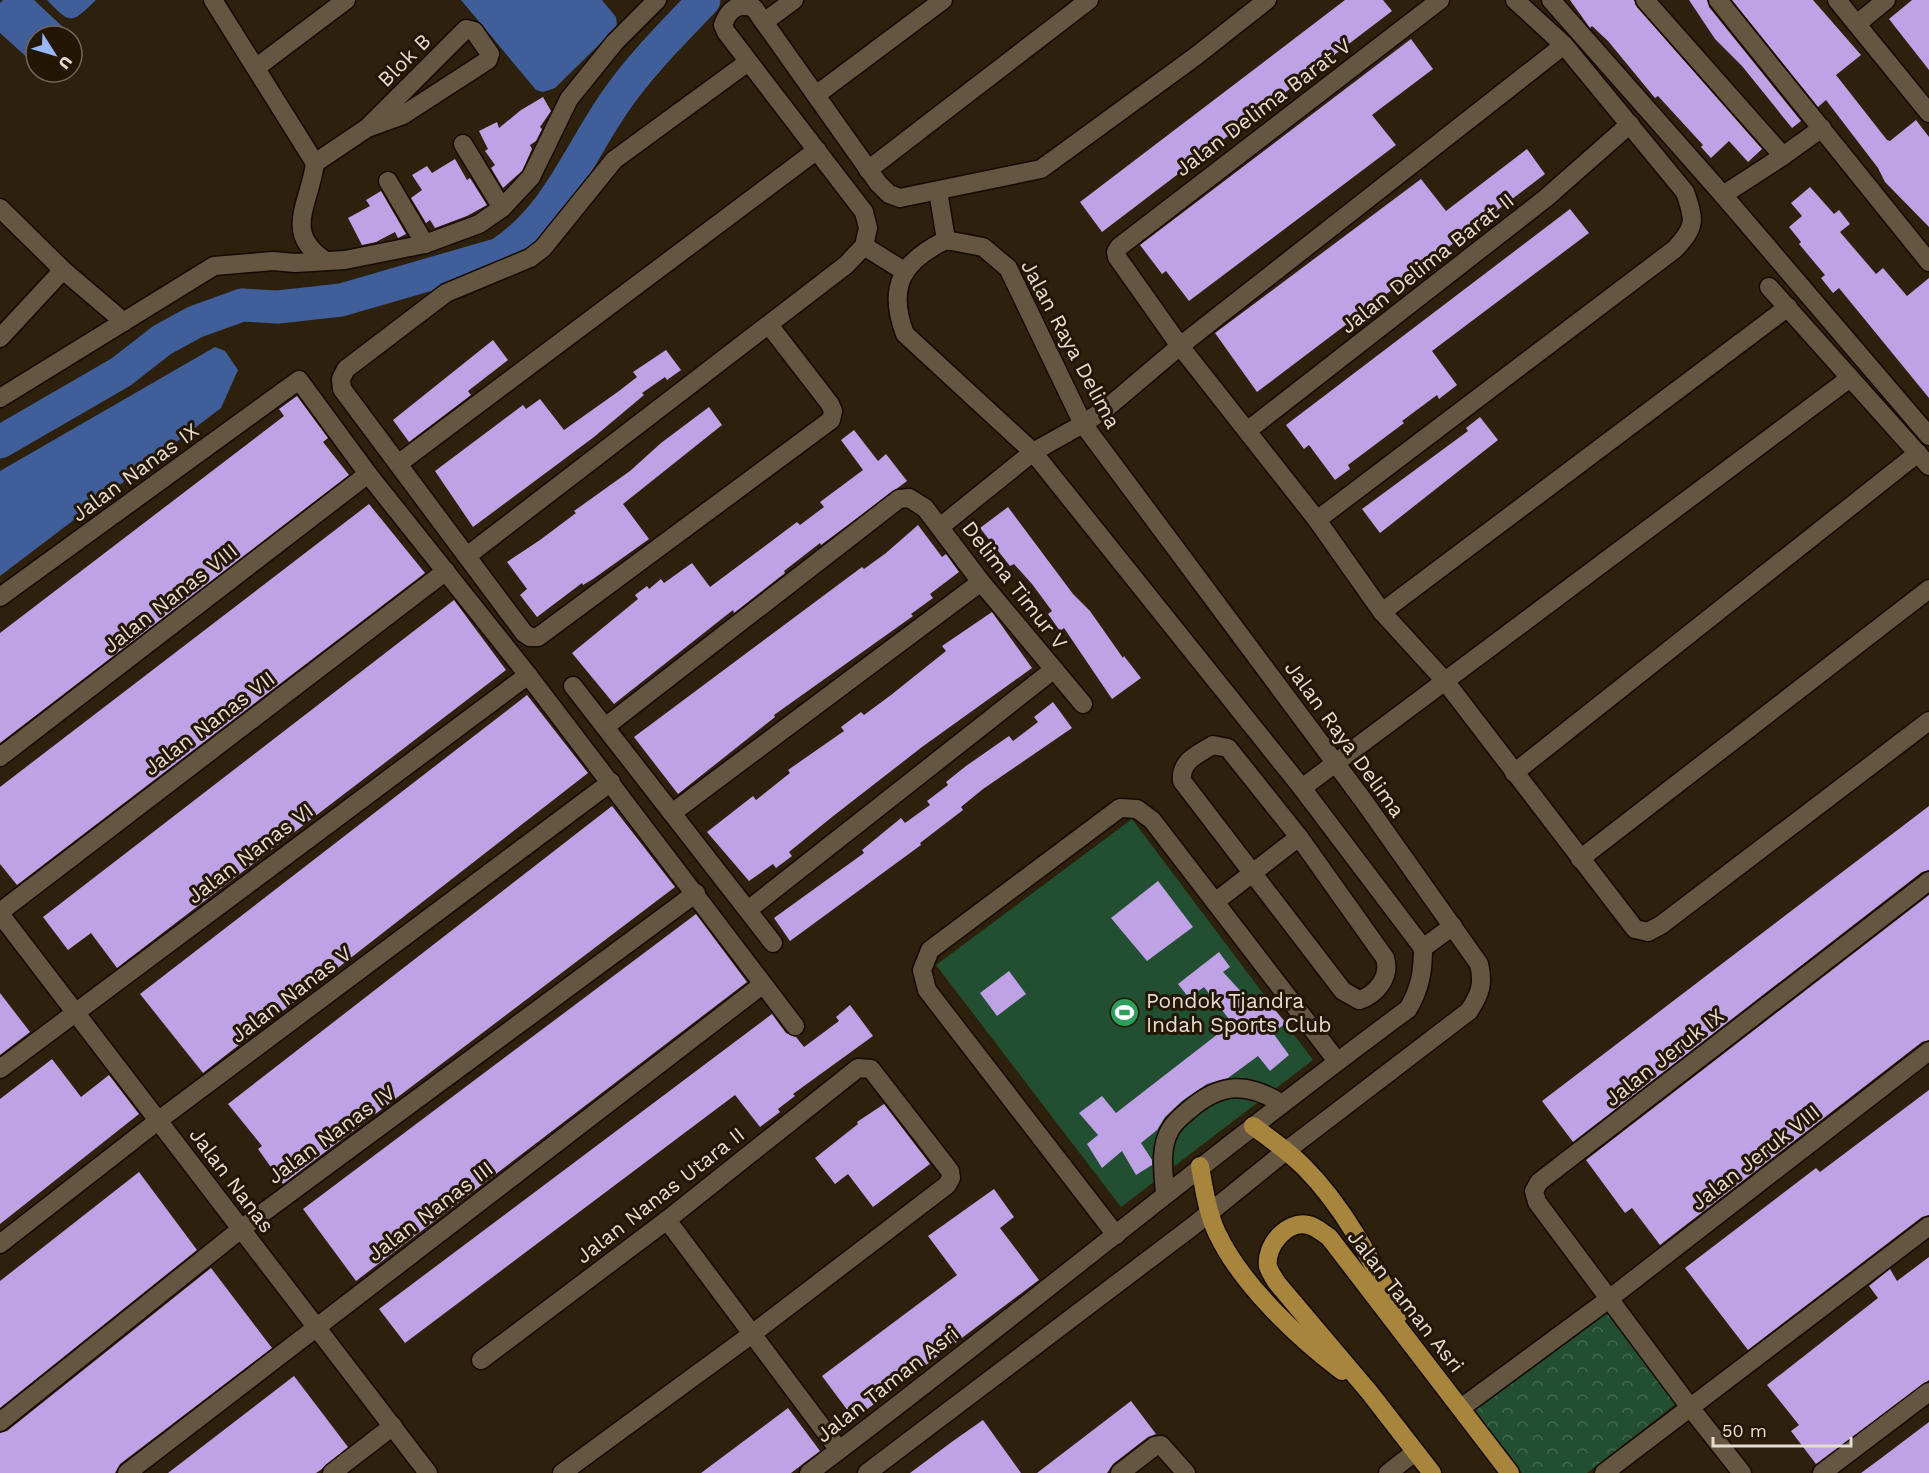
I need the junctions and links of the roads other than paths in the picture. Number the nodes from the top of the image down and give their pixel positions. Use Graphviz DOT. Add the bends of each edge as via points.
graph roads {
  1 [pos="213,0"];
  2 [pos="346,0"];
  3 [pos="657,0"];
  4 [pos="794,0"];
  5 [pos="943,0"];
  6 [pos="1089,0"];
  7 [pos="1267,0"];
  8 [pos="1440,0"];
  9 [pos="1515,0"];
  10 [pos="1551,0"];
  11 [pos="1645,0"];
  12 [pos="1718,0"];
  13 [pos="1837,0"];
  14 [pos="1886,0"];
  15 [pos="764,22"];
  16 [pos="1857,24"];
  17 [pos="1564,45"];
  18 [pos="748,62"];
  19 [pos="257,67"];
  20 [pos="816,95"];
  21 [pos="1929,113"];
  22 [pos="1630,124"];
  23 [pos="367,128"];
  24 [pos="1822,128"];
  25 [pos="463,144"];
  26 [pos="817,150"];
  27 [pos="1783,156"];
  28 [pos="315,163"];
  29 [pos="868,170"];
  30 [pos="388,181"];
  31 [pos="938,191"];
  32 [pos="1723,195"];
  33 [pos="0,208"];
  34 [pos="502,208"];
  35 [pos="946,240"];
  36 [pos="425,244"];
  37 [pos="864,246"];
  38 [pos="326,261"];
  39 [pos="1929,262"];
  40 [pos="63,270"];
  41 [pos="904,271"];
  42 [pos="1769,287"];
  43 [pos="1788,307"];
  44 [pos="124,322"];
  45 [pos="769,325"];
  46 [pos="0,338"];
  47 [pos="1180,346"];
  48 [pos="1850,378"];
  49 [pos="0,398"];
  50 [pos="1083,424"];
  51 [pos="1247,431"];
  52 [pos="1929,436"];
  53 [pos="1033,452"];
  54 [pos="1924,459"];
  55 [pos="398,464"];
  56 [pos="368,474"];
  57 [pos="1317,520"];
  58 [pos="940,526"];
  59 [pos="467,556"];
  60 [pos="446,571"];
  61 [pos="981,582"];
  62 [pos="1929,589"];
  63 [pos="0,597"];
  64 [pos="1382,612"];
  65 [pos="1053,670"];
  66 [pos="528,675"];
  67 [pos="1445,681"];
  68 [pos="573,686"];
  69 [pos="1083,704"];
  70 [pos="1929,720"];
  71 [pos="605,727"];
  72 [pos="0,757"];
  73 [pos="1335,762"];
  74 [pos="1514,772"];
  75 [pos="611,782"];
  76 [pos="1302,788"];
  77 [pos="672,813"];
  78 [pos="1299,837"];
  79 [pos="1580,859"];
  80 [pos="1251,873"];
  81 [pos="1929,881"];
  82 [pos="696,892"];
  83 [pos="1215,902"];
  84 [pos="748,910"];
  85 [pos="0,913"];
  86 [pos="1453,926"];
  87 [pos="772,943"];
  88 [pos="1423,948"];
  89 [pos="762,985"];
  90 [pos="75,1012"];
  91 [pos="795,1026"];
  92 [pos="1929,1051"];
  93 [pos="1337,1061"];
  94 [pos="0,1069"];
  95 [pos="1282,1104"];
  96 [pos="159,1120"];
  97 [pos="1250,1128"];
  98 [pos="1284,1153"];
  99 [pos="1200,1166"];
  100 [pos="1165,1195"];
  101 [pos="1209,1213"];
  102 [pos="667,1220"];
  103 [pos="1929,1226"];
  104 [pos="241,1229"];
  105 [pos="1116,1235"];
  106 [pos="0,1244"];
  107 [pos="1609,1299"];
  108 [pos="317,1326"];
  109 [pos="752,1334"];
  110 [pos="1417,1351"];
  111 [pos="481,1360"];
  112 [pos="1929,1392"];
  113 [pos="1370,1393"];
  114 [pos="1689,1406"];
  115 [pos="1461,1408"];
  116 [pos="0,1422"];
  117 [pos="393,1426"];
  118 [pos="840,1450"];
  119 [pos="1415,1452"];
  120 [pos="127,1473"];
  121 [pos="332,1473"];
  122 [pos="428,1473"];
  123 [pos="562,1473"];
  124 [pos="809,1473"];
  125 [pos="867,1473"];
  126 [pos="1120,1473"];
  127 [pos="1186,1473"];
  128 [pos="1388,1473"];
  129 [pos="1432,1473"];
  130 [pos="1510,1473"];
  131 [pos="1604,1473"];
  132 [pos="1742,1473"];
  133 [pos="1822,1473"];
  1 -- 19 [label="street"];
  2 -- 19 [label="street"];
  3 -- 34 [label="street" via="615,42 569,99 531,177"];
  4 -- 15 [label="street"];
  5 -- 20 [label="street"];
  6 -- 29 [label="street"];
  7 -- 31 [label="street" via="1041,169"];
  8 -- 47 [label="street, Jalan Delima Barat V" via="1119,247 1116,252"];
  9 -- 17 [label="street"];
  10 -- 32 [label="street"];
  11 -- 27 [label="street"];
  12 -- 24 [label="street"];
  13 -- 16 [label="street"];
  14 -- 16 [label="street"];
  15 -- 18 [label="street" via="754,8 744,4 726,15 726,32"];
  15 -- 20 [label="street"];
  16 -- 21 [label="street"];
  17 -- 22 [label="street"];
  17 -- 47 [label="street"];
  18 -- 26 [label="street"];
  18 -- 55 [label="street" via="614,160 543,248 530,258 446,293 346,369 342,389"];
  19 -- 28 [label="street"];
  20 -- 29 [label="street"];
  22 -- 51 [label="street, Jalan Delima Barat II" via="1546,198"];
  22 -- 57 [label="street" via="1686,192 1693,222 1691,232 1676,249"];
  23 -- 23 [label="street, Blok B" via="466,29 474,31 490,54 488,60 403,115"];
  23 -- 28 [label="street"];
  24 -- 27 [label="street"];
  24 -- 39 [label="street"];
  25 -- 34 [label="street"];
  26 -- 37 [label="street" via="864,212 868,228"];
  26 -- 55 [label="street"];
  27 -- 32 [label="street"];
  28 -- 38 [label="street" via="303,215 302,239"];
  29 -- 31 [label="street" via="889,194 900,198"];
  30 -- 36 [label="street"];
  31 -- 35 [label="street"];
  32 -- 52 [label="street"];
  33 -- 40 [label="street"];
  34 -- 36 [label="street" via="479,224"];
  35 -- 41 [label="street" via="919,255"];
  35 -- 50 [label="street, Jalan Raya Delima" via="983,247 1008,268"];
  36 -- 38 [label="street"];
  37 -- 41 [label="street"];
  37 -- 45 [label="street" via="846,265"];
  38 -- 44 [label="street" via="214,266"];
  40 -- 44 [label="street"];
  40 -- 46 [label="street"];
  41 -- 53 [label="street" via="897,312 905,334"];
  42 -- 43 [label="street"];
  43 -- 48 [label="street"];
  43 -- 64 [label="street"];
  44 -- 49 [label="street"];
  45 -- 59 [label="street"];
  45 -- 59 [label="street" via="830,404 831,420 538,637 524,633"];
  47 -- 50 [label="street"];
  47 -- 51 [label="street"];
  48 -- 54 [label="street"];
  48 -- 67 [label="street"];
  50 -- 53 [label="street"];
  50 -- 73 [label="street, Jalan Raya Delima"];
  51 -- 57 [label="street"];
  53 -- 58 [label="street"];
  53 -- 76 [label="street"];
  54 -- 74 [label="street"];
  55 -- 59 [label="street"];
  56 -- 60 [label="street"];
  56 -- 63 [label="street, Jalan Nanas IX" via="299,380"];
  56 -- 72 [label="street, Jalan Nanas VIII"];
  57 -- 64 [label="street"];
  58 -- 61 [label="street, Delima Timur V"];
  58 -- 71 [label="street, Delima Timur V" via="925,508 909,498 899,500"];
  60 -- 66 [label="street"];
  60 -- 85 [label="street, Jalan Nanas VII"];
  61 -- 65 [label="street, Delima Timur V"];
  61 -- 77 [label="street"];
  62 -- 79 [label="street"];
  64 -- 67 [label="street"];
  65 -- 69 [label="street, Delima Timur V"];
  65 -- 84 [label="street"];
  66 -- 75 [label="street"];
  66 -- 90 [label="street, Jalan Nanas VI"];
  67 -- 73 [label="street"];
  67 -- 74 [label="street"];
  68 -- 71 [label="street"];
  70 -- 79 [label="street" via="1648,932 1635,929 1628,922"];
  71 -- 77 [label="street"];
  73 -- 76 [label="street"];
  73 -- 86 [label="street, Jalan Raya Delima"];
  74 -- 79 [label="street"];
  75 -- 82 [label="street"];
  75 -- 96 [label="street, Jalan Nanas V"];
  76 -- 88 [label="street"];
  77 -- 84 [label="street"];
  78 -- 80 [label="street"];
  78 -- 80 [label="street" via="1228,748 1213,745 1187,761 1181,771 1182,781"];
  78 -- 80 [label="street" via="1385,958 1387,969 1371,996 1359,1000 1342,992"];
  80 -- 83 [label="street"];
  81 -- 107 [label="street, Jalan Jeruk IX" via="1539,1182 1534,1191 1537,1202"];
  82 -- 89 [label="street"];
  82 -- 104 [label="street, Jalan Nanas IV"];
  83 -- 93 [label="street"];
  83 -- 105 [label="street" via="1152,820 1137,809 1120,808 930,950 925,960 923,980 927,990"];
  84 -- 87 [label="street"];
  85 -- 90 [label="street, Jalan Nanas"];
  86 -- 88 [label="street"];
  86 -- 98 [label="street, Jalan Raya Delima" via="1479,964 1482,978 1480,992 1468,1011"];
  88 -- 93 [label="street" via="1419,992 1408,1009"];
  89 -- 91 [label="street"];
  89 -- 108 [label="street, Jalan Nanas III"];
  90 -- 94 [label="street, Jalan Nanas VI"];
  90 -- 96 [label="street, Jalan Nanas"];
  92 -- 107 [label="street, Jalan Jeruk VIII"];
  93 -- 95 [label="street"];
  95 -- 97 [label="street"];
  95 -- 100 [label="street" via="1263,1092 1240,1087 1215,1091 1197,1103 1170,1130 1163,1150"];
  96 -- 104 [label="street, Jalan Nanas"];
  96 -- 106 [label="street, Jalan Nanas V"];
  97 -- 98 [label="main road"];
  97 -- 99 [label="street, Jalan Taman Asri"];
  98 -- 101 [label="street"];
  98 -- 110 [label="main road" via="1305,1167 1352,1228"];
  99 -- 100 [label="street, Jalan Taman Asri"];
  99 -- 101 [label="main road"];
  100 -- 105 [label="street, Jalan Taman Asri"];
  101 -- 113 [label="main road" via="1226,1252 1291,1328"];
  101 -- 125 [label="street"];
  102 -- 109 [label="street"];
  102 -- 109 [label="street, Jalan Nanas Utara II" via="858,1068 872,1069 950,1171 947,1185"];
  102 -- 111 [label="street, Jalan Nanas Utara II"];
  103 -- 114 [label="street"];
  104 -- 108 [label="street, Jalan Nanas"];
  104 -- 116 [label="street, Jalan Nanas IV"];
  105 -- 118 [label="street, Jalan Taman Asri"];
  107 -- 114 [label="street, Jalan Jeruk IX"];
  107 -- 115 [label="street, Jalan Jeruk VIII"];
  108 -- 117 [label="street, Jalan Nanas"];
  108 -- 120 [label="street, Jalan Nanas III"];
  109 -- 118 [label="street"];
  109 -- 123 [label="street"];
  110 -- 113 [label="main road, Jalan Taman Asri" via="1329,1236 1309,1225 1292,1226 1281,1234 1274,1243 1268,1267 1277,1283"];
  110 -- 115 [label="main road, Jalan Taman Asri"];
  112 -- 133 [label="street"];
  113 -- 119 [label="main road, Jalan Taman Asri"];
  114 -- 131 [label="street"];
  114 -- 132 [label="street, Jalan Jeruk IX"];
  115 -- 130 [label="main road, Jalan Taman Asri"];
  117 -- 121 [label="street"];
  117 -- 122 [label="street, Jalan Nanas"];
  118 -- 124 [label="street, Jalan Taman Asri"];
  119 -- 128 [label="street"];
  119 -- 129 [label="main road, Jalan Taman Asri"];
  126 -- 127 [label="street" via="1161,1445"];
}
